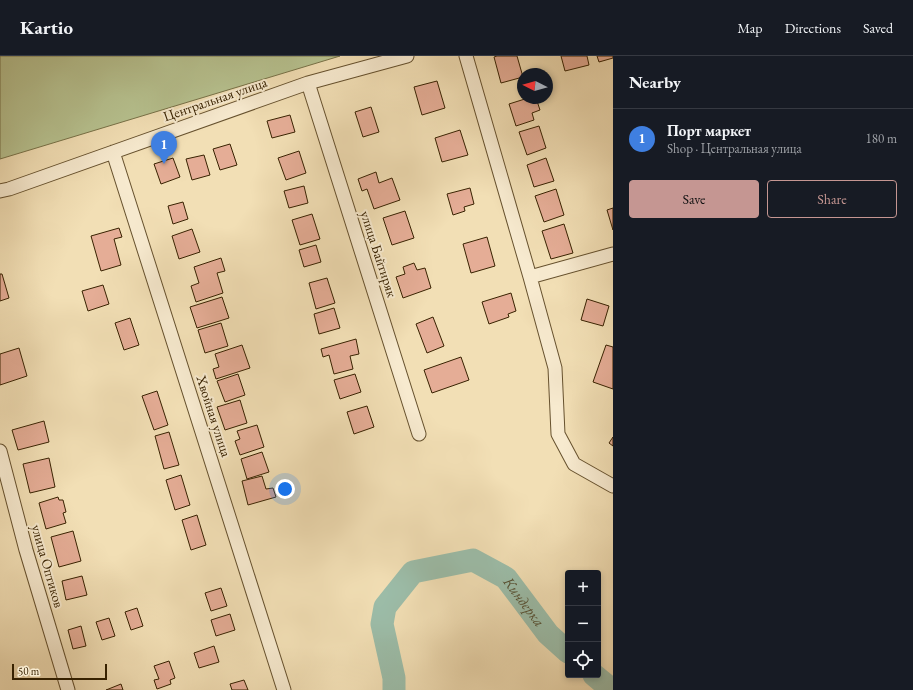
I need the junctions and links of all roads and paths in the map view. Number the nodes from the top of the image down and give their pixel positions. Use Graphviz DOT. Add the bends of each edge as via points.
graph roads {
  1 [pos="408,56"];
  2 [pos="466,56"];
  3 [pos="308,84"];
  4 [pos="113,152"];
  5 [pos="0,192"];
  6 [pos="613,254"];
  7 [pos="530,277"];
  8 [pos="419,434"];
  9 [pos="0,451"];
  10 [pos="613,486"];
  11 [pos="68,690"];
  12 [pos="284,690"];
  1 -- 3 [label="street, Центральная улица"];
  2 -- 7 [label="street"];
  3 -- 4 [label="street, Центральная улица"];
  3 -- 8 [label="street, улица Байтиряк"];
  4 -- 5 [label="street, Центральная улица"];
  4 -- 12 [label="street, Хвойная улица"];
  6 -- 7 [label="street"];
  7 -- 10 [label="street" via="555,368 558,434 574,464"];
  9 -- 11 [label="street, улица Оптиков" via="26,550"];
}
